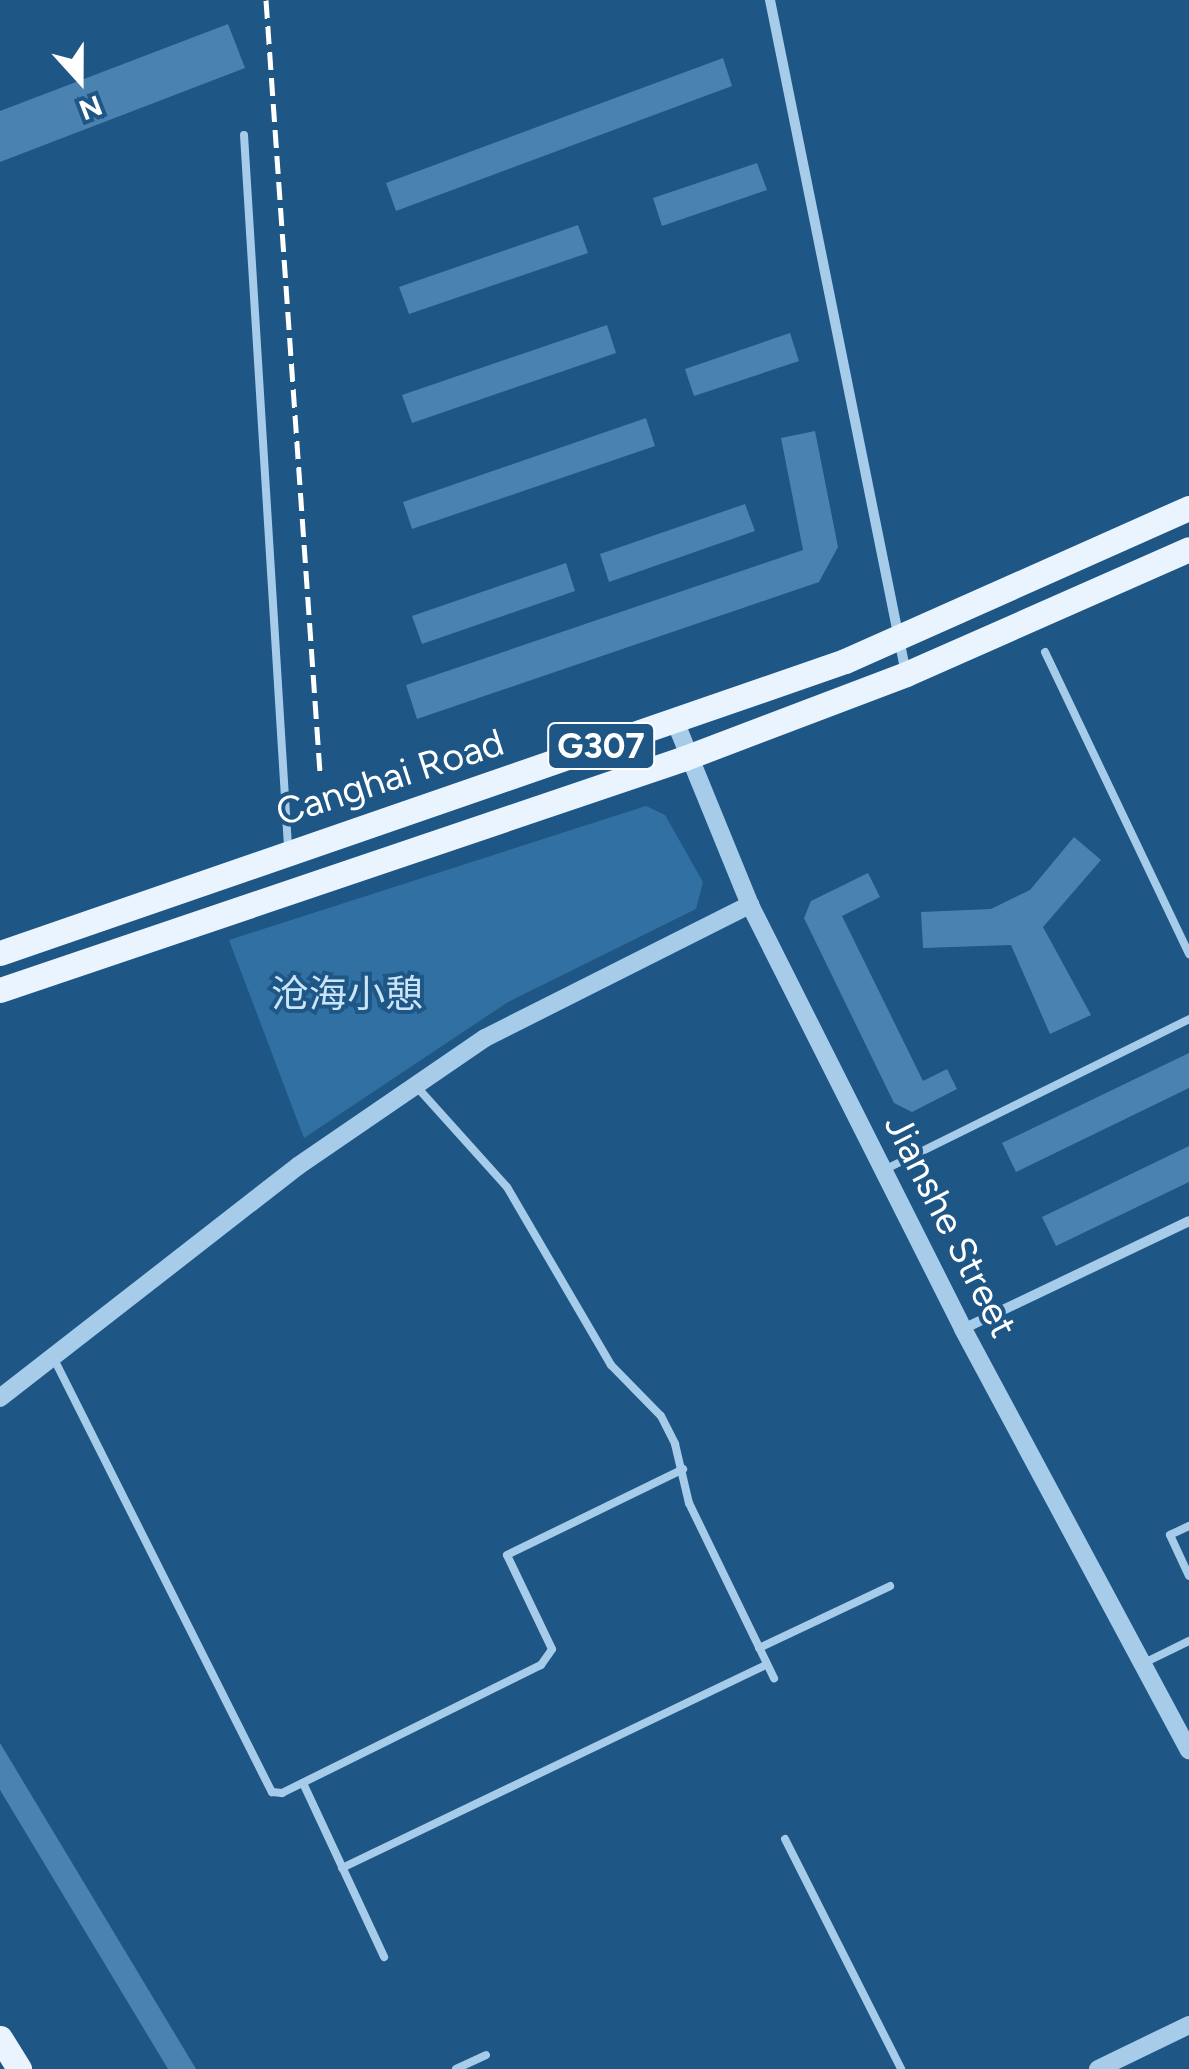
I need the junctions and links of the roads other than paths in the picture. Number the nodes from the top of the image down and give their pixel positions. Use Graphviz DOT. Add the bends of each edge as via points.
graph roads {
  1 [pos="770,0"];
  2 [pos="244,135"];
  3 [pos="1189,508"];
  4 [pos="1189,549"];
  5 [pos="898,640"];
  6 [pos="1045,652"];
  7 [pos="906,674"];
  8 [pos="674,721"];
  9 [pos="686,758"];
  10 [pos="288,851"];
  11 [pos="750,905"];
  12 [pos="0,953"];
  13 [pos="1189,954"];
  14 [pos="0,990"];
  15 [pos="1189,1019"];
  16 [pos="414,1084"];
  17 [pos="886,1169"];
  18 [pos="1189,1221"];
  19 [pos="963,1329"];
  20 [pos="54,1359"];
  21 [pos="0,1398"];
  22 [pos="683,1469"];
  23 [pos="1189,1526"];
  24 [pos="1189,1576"];
  25 [pos="890,1586"];
  26 [pos="1189,1641"];
  27 [pos="759,1648"];
  28 [pos="1146,1662"];
  29 [pos="767,1664"];
  30 [pos="774,1678"];
  31 [pos="1189,1750"];
  32 [pos="302,1784"];
  33 [pos="786,1839"];
  34 [pos="342,1868"];
  35 [pos="384,1956"];
  36 [pos="1189,2024"];
  37 [pos="0,2038"];
  38 [pos="486,2056"];
  39 [pos="19,2069"];
  40 [pos="456,2069"];
  41 [pos="901,2069"];
  42 [pos="1098,2069"];
  1 -- 5 [label="street"];
  2 -- 10 [label="lane"];
  3 -- 5 [label="main road, Canghai Road / G307"];
  4 -- 7 [label="main road, Canghai Road / G307"];
  5 -- 7 [label="street"];
  5 -- 8 [label="main road, Canghai Road / G307"];
  6 -- 13 [label="lane"];
  7 -- 9 [label="main road, Canghai Road / G307"];
  8 -- 9 [label="street, Jianshe Street"];
  8 -- 10 [label="main road, Canghai Road / G307"];
  9 -- 11 [label="street, Jianshe Street"];
  9 -- 14 [label="main road, Canghai Road / G307"];
  10 -- 12 [label="main road, Canghai Road / G307"];
  11 -- 16 [label="street" via="484,1038"];
  11 -- 17 [label="street, Jianshe Street"];
  15 -- 17 [label="lane"];
  16 -- 20 [label="street" via="298,1166"];
  16 -- 22 [label="lane" via="507,1187 611,1365 661,1416"];
  17 -- 19 [label="street, Jianshe Street"];
  18 -- 19 [label="street"];
  19 -- 28 [label="street, Jianshe Street"];
  20 -- 21 [label="street"];
  20 -- 32 [label="lane" via="266,1788 282,1794"];
  22 -- 27 [label="lane" via="689,1503"];
  22 -- 32 [label="lane" via="507,1555 553,1656"];
  23 -- 24 [label="lane" via="1170,1535"];
  25 -- 27 [label="lane"];
  26 -- 28 [label="lane"];
  27 -- 29 [label="lane"];
  28 -- 31 [label="street, Jianshe Street"];
  29 -- 30 [label="lane"];
  29 -- 34 [label="lane"];
  32 -- 34 [label="lane"];
  33 -- 41 [label="lane"];
  34 -- 35 [label="lane"];
  36 -- 42 [label="street"];
  37 -- 39 [label="main road"];
  38 -- 40 [label="lane"];
}
